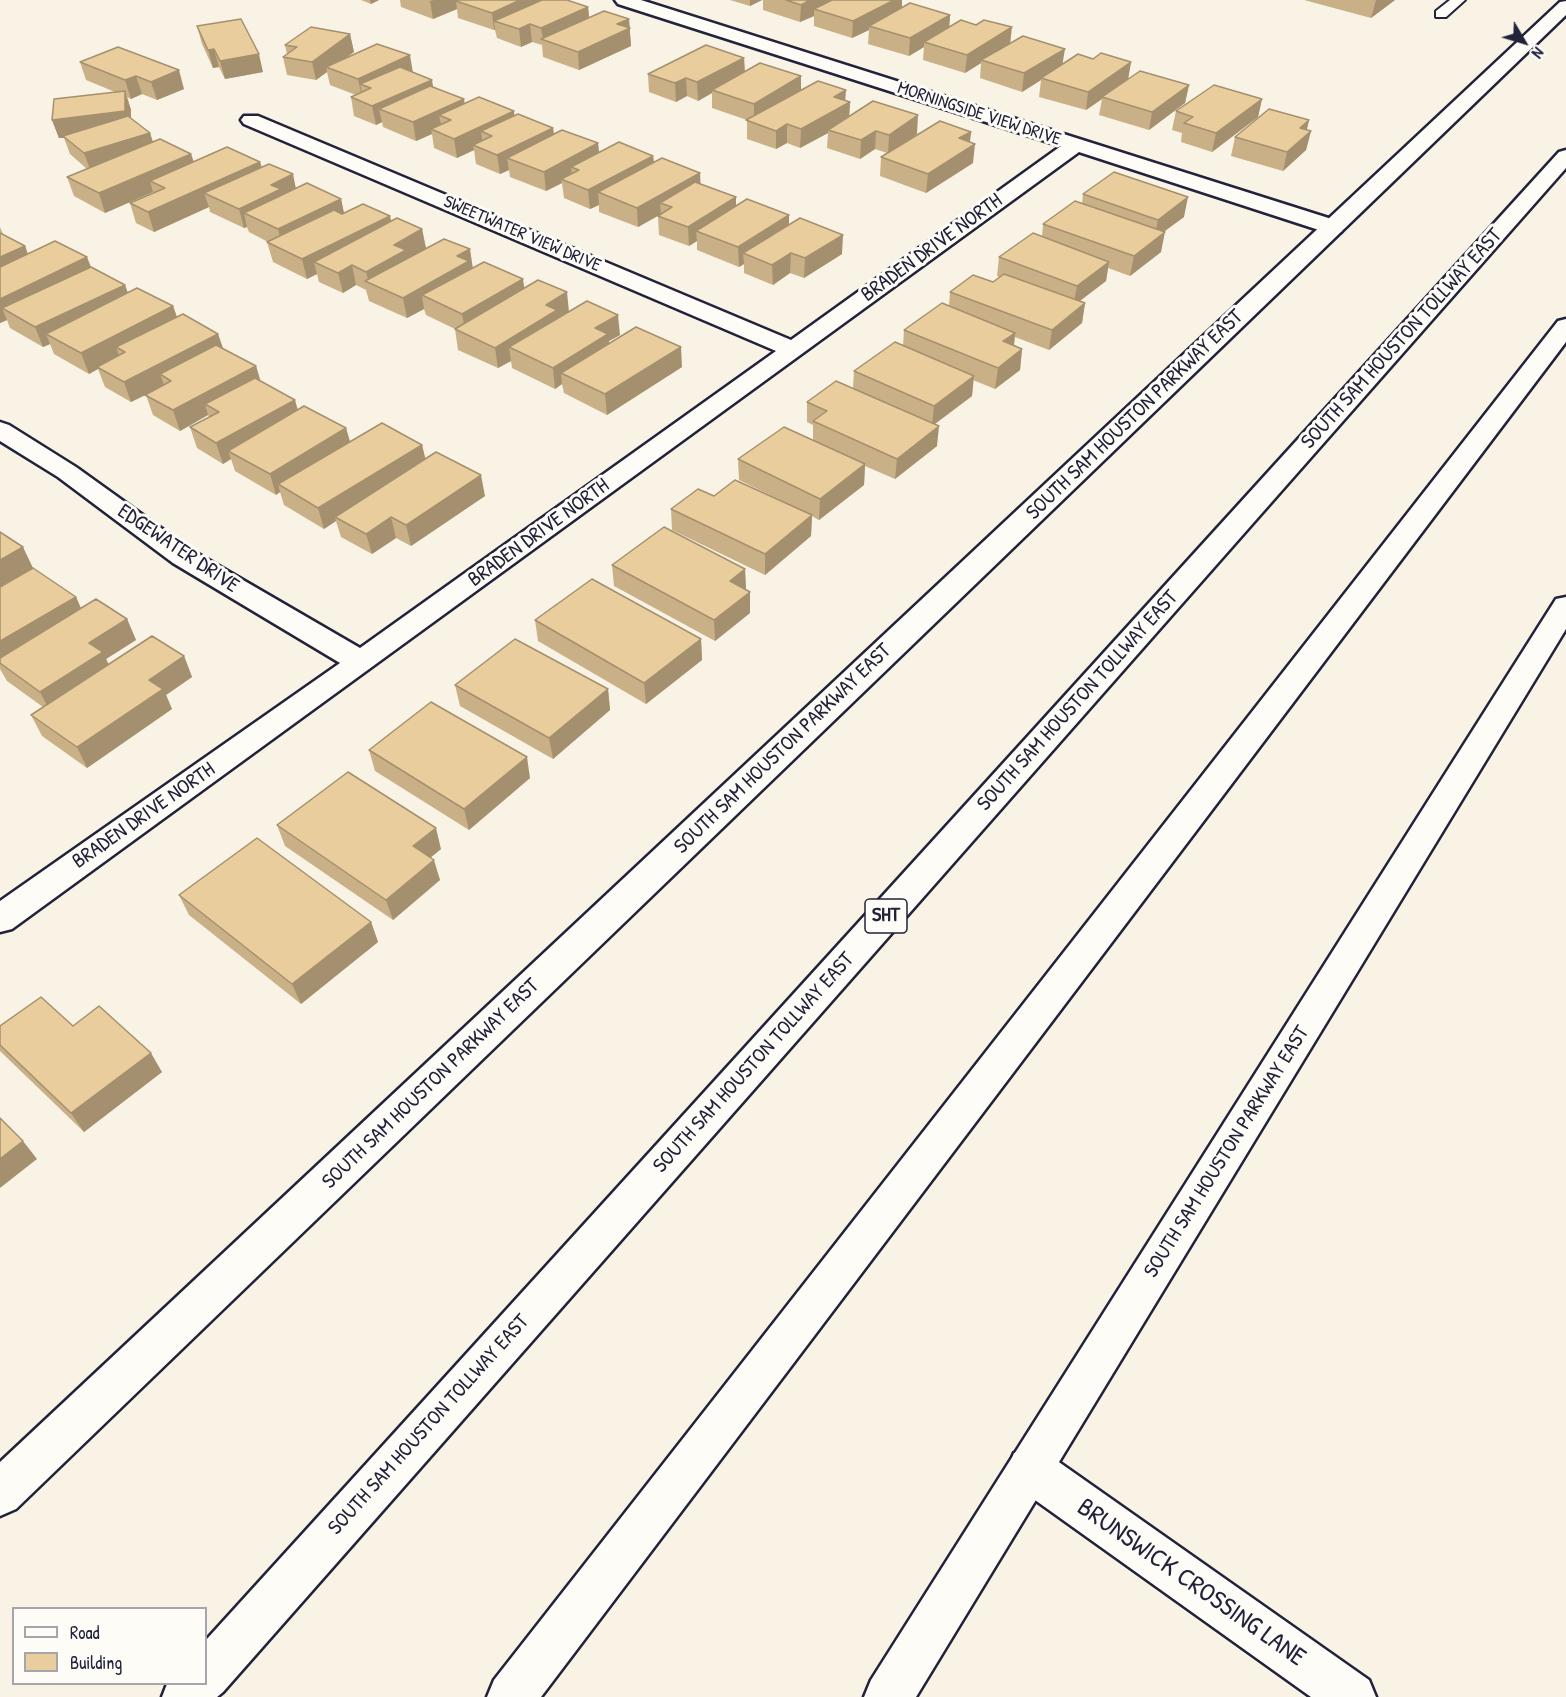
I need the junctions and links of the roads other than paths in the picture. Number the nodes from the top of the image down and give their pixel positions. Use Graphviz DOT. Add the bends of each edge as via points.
graph roads {
  1 [pos="624,0"];
  2 [pos="1458,0"];
  3 [pos="1566,6"];
  4 [pos="1441,14"];
  5 [pos="252,120"];
  6 [pos="1076,145"];
  7 [pos="1566,156"];
  8 [pos="1333,227"];
  9 [pos="1566,326"];
  10 [pos="792,349"];
  11 [pos="0,430"];
  12 [pos="1566,606"];
  13 [pos="361,662"];
  14 [pos="0,919"];
  15 [pos="1030,1469"];
  16 [pos="0,1493"];
  17 [pos="207,1674"];
  18 [pos="196,1685"];
  19 [pos="186,1697"];
  20 [pos="511,1697"];
  21 [pos="888,1697"];
  22 [pos="1352,1697"];
  1 -- 6 [label="main road, MORNINGSIDE VIEW DRIVE"];
  2 -- 4 [label="lane"];
  3 -- 8 [label="main road, SOUTH SAM HOUSTON PARKWAY EAST"];
  5 -- 10 [label="main road, SWEETWATER VIEW DRIVE"];
  6 -- 8 [label="main road, MORNINGSIDE VIEW DRIVE"];
  6 -- 10 [label="main road, BRADEN DRIVE NORTH"];
  7 -- 17 [label="main road, SOUTH SAM HOUSTON TOLLWAY EAST / SHT"];
  8 -- 16 [label="main road, SOUTH SAM HOUSTON PARKWAY EAST"];
  9 -- 20 [label="main road"];
  10 -- 13 [label="main road, BRADEN DRIVE NORTH"];
  11 -- 13 [label="main road, EDGEWATER DRIVE" via="67,472 183,557"];
  12 -- 15 [label="main road, SOUTH SAM HOUSTON PARKWAY EAST"];
  13 -- 14 [label="main road, BRADEN DRIVE NORTH"];
  15 -- 21 [label="main road, SOUTH SAM HOUSTON PARKWAY EAST"];
  15 -- 22 [label="main road, BRUNSWICK CROSSING LANE"];
  18 -- 19 [label="main road"];
}
